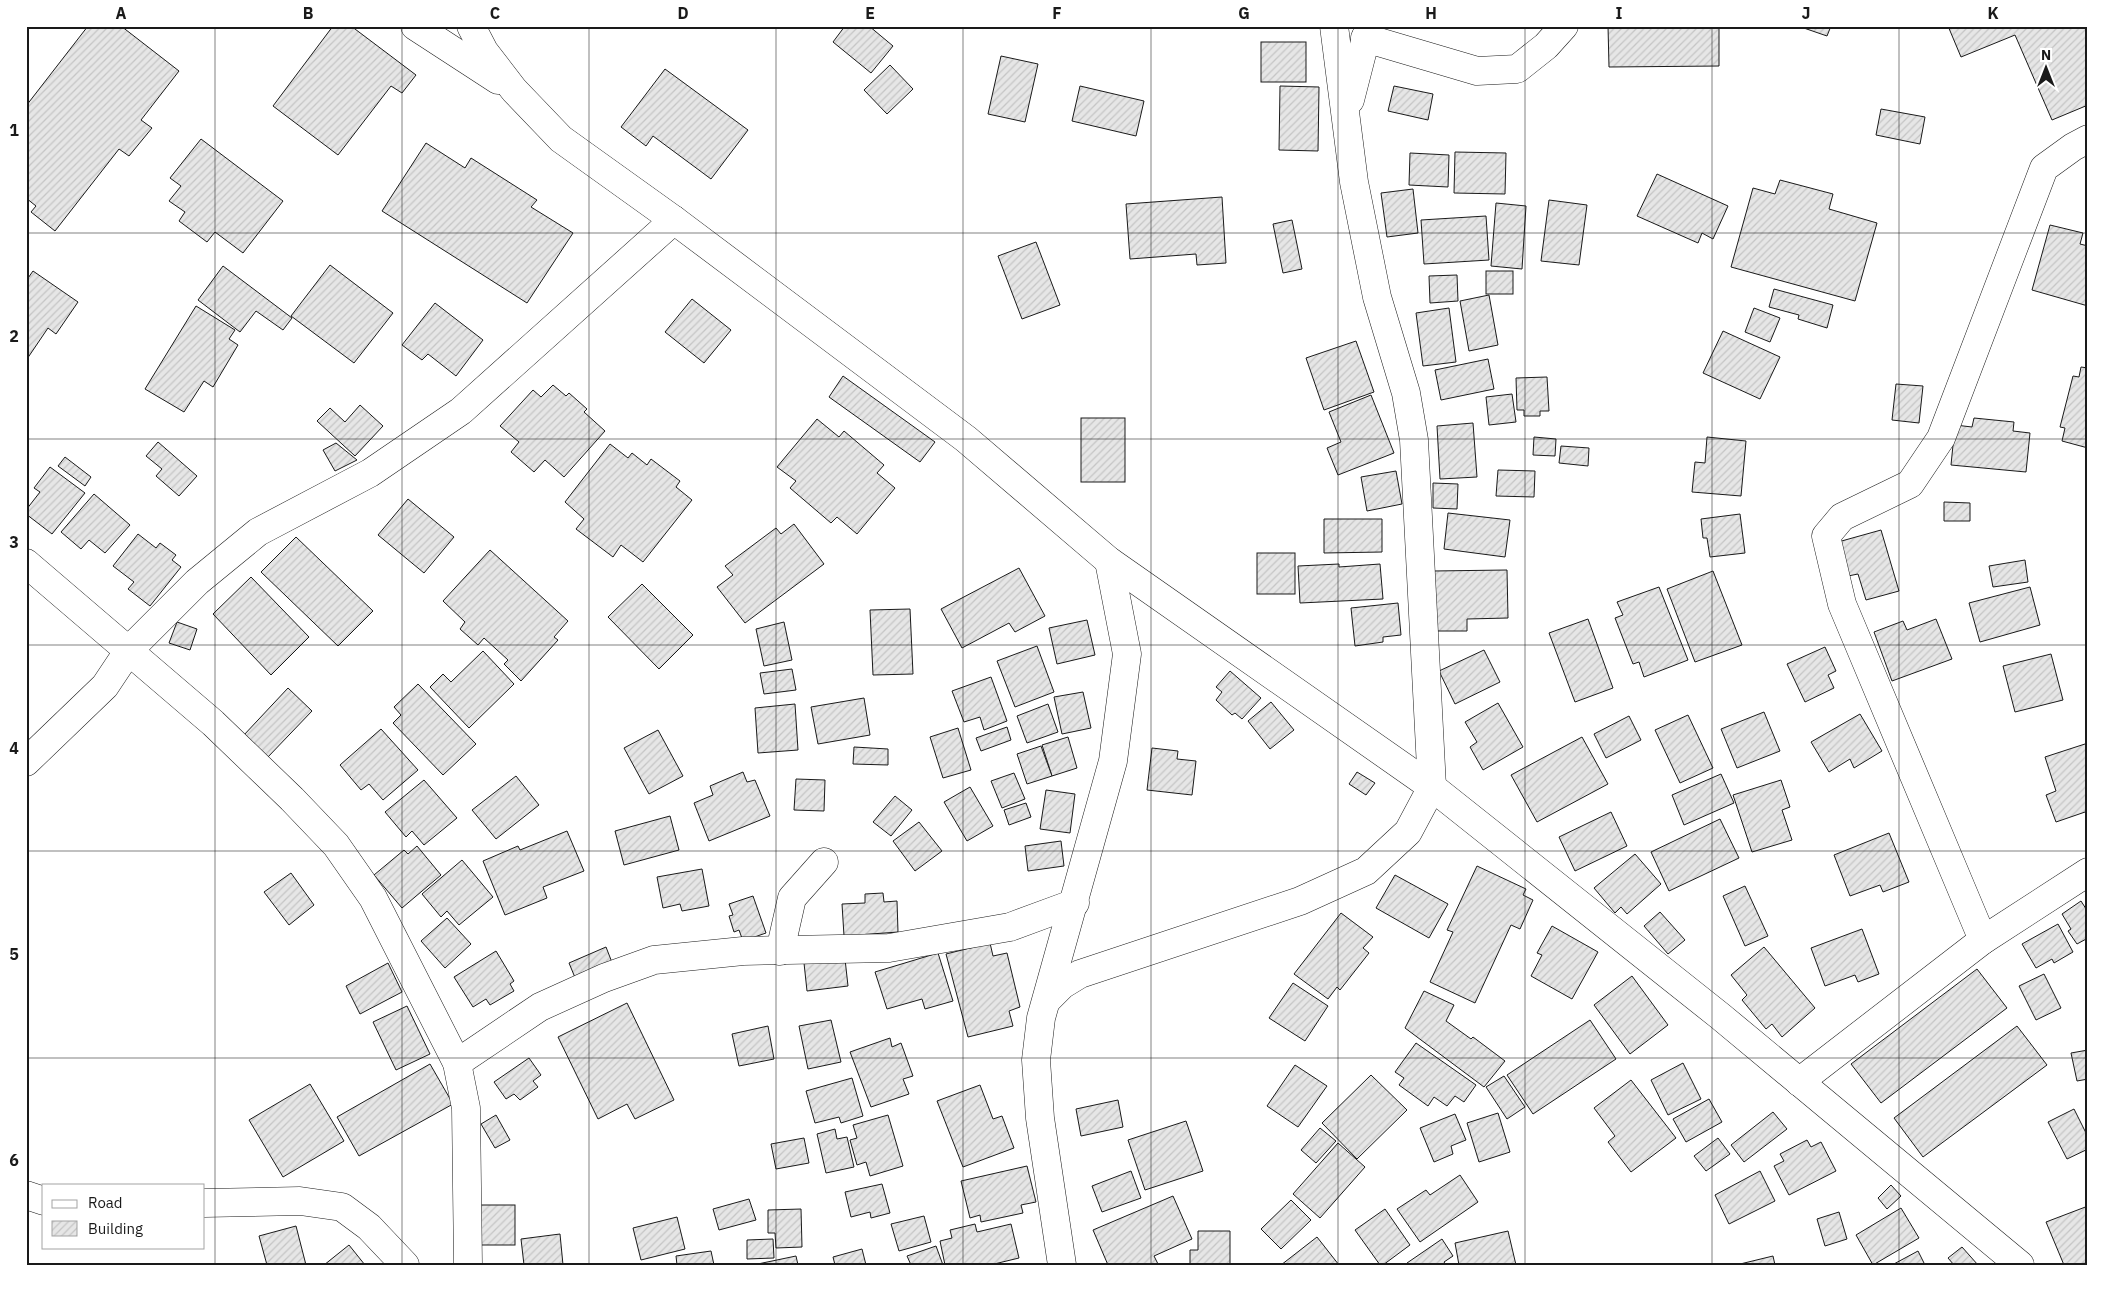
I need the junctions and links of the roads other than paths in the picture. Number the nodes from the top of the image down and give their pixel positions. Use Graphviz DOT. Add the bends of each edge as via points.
graph roads {
  1 [pos="415,26"];
  2 [pos="471,26"];
  3 [pos="1334,26"];
  4 [pos="1564,26"];
  5 [pos="1367,32"];
  6 [pos="514,90"];
  7 [pos="1345,121"];
  8 [pos="2088,139"];
  9 [pos="674,220"];
  10 [pos="1109,561"];
  11 [pos="26,563"];
  12 [pos="129,650"];
  13 [pos="26,762"];
  14 [pos="1432,787"];
  15 [pos="824,862"];
  16 [pos="2088,872"];
  17 [pos="1075,903"];
  18 [pos="1983,940"];
  19 [pos="780,951"];
  20 [pos="1048,999"];
  21 [pos="457,1063"];
  22 [pos="1799,1082"];
  23 [pos="26,1195"];
  24 [pos="42,1200"];
  25 [pos="205,1203"];
  26 [pos="405,1265"];
  27 [pos="468,1265"];
  28 [pos="1062,1265"];
  29 [pos="2020,1265"];
  1 -- 6 [label="street"];
  2 -- 6 [label="street" via="484,51"];
  3 -- 7 [label="street"];
  4 -- 5 [label="street" via="1546,46 1517,69 1476,71"];
  5 -- 7 [label="street"];
  6 -- 9 [label="street" via="561,139"];
  7 -- 14 [label="street" via="1377,297 1406,393 1414,440"];
  8 -- 18 [label="street" via="2044,168 1941,438 1910,484 1842,517 1826,536 1842,604"];
  9 -- 10 [label="street" via="966,440"];
  9 -- 12 [label="street" via="461,411 370,473 258,532 197,582"];
  10 -- 14 [label="street"];
  10 -- 17 [label="street" via="1127,654 1113,761"];
  11 -- 12 [label="street"];
  12 -- 13 [label="street" via="105,686"];
  12 -- 21 [label="street" via="213,723 336,845 373,898"];
  14 -- 20 [label="street" via="1408,832 1366,870 1300,901 1080,974"];
  14 -- 22 [label="street"];
  15 -- 19 [label="street" via="792,898"];
  16 -- 18 [label="street"];
  17 -- 19 [label="street" via="1010,927 889,948"];
  17 -- 20 [label="street"];
  18 -- 22 [label="street"];
  19 -- 21 [label="street" via="743,951 654,960 604,978 540,1008"];
  20 -- 28 [label="street" via="1041,1018 1036,1060 1040,1118"];
  21 -- 27 [label="street" via="466,1108"];
  22 -- 29 [label="street"];
  23 -- 24 [label="street"];
  25 -- 26 [label="street" via="300,1201 342,1207 369,1227"];
}
